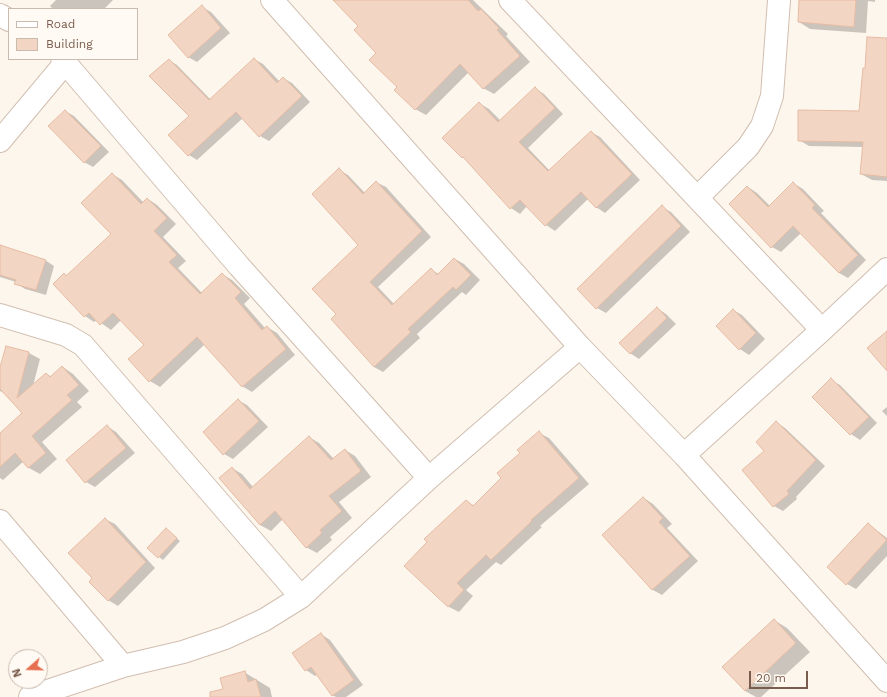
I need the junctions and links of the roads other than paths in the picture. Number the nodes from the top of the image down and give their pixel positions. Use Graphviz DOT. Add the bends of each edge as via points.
graph roads {
  1 [pos="272,0"];
  2 [pos="510,0"];
  3 [pos="779,0"];
  4 [pos="64,61"];
  5 [pos="0,141"];
  6 [pos="698,197"];
  7 [pos="887,269"];
  8 [pos="0,315"];
  9 [pos="822,330"];
  10 [pos="580,347"];
  11 [pos="684,455"];
  12 [pos="429,478"];
  13 [pos="0,521"];
  14 [pos="302,597"];
  15 [pos="123,666"];
  16 [pos="887,681"];
  17 [pos="30,697"];
  1 -- 10 [label="street"];
  2 -- 6 [label="street"];
  3 -- 6 [label="street" via="772,96 762,126 748,148"];
  4 -- 5 [label="street"];
  4 -- 12 [label="street" via="239,266"];
  6 -- 9 [label="street"];
  7 -- 9 [label="street"];
  8 -- 14 [label="street" via="66,335 83,345"];
  9 -- 11 [label="street"];
  10 -- 11 [label="street"];
  10 -- 12 [label="street"];
  11 -- 16 [label="street"];
  12 -- 14 [label="street"];
  13 -- 15 [label="street"];
  14 -- 15 [label="street" via="264,620 225,638 183,652"];
  15 -- 17 [label="street"];
}
